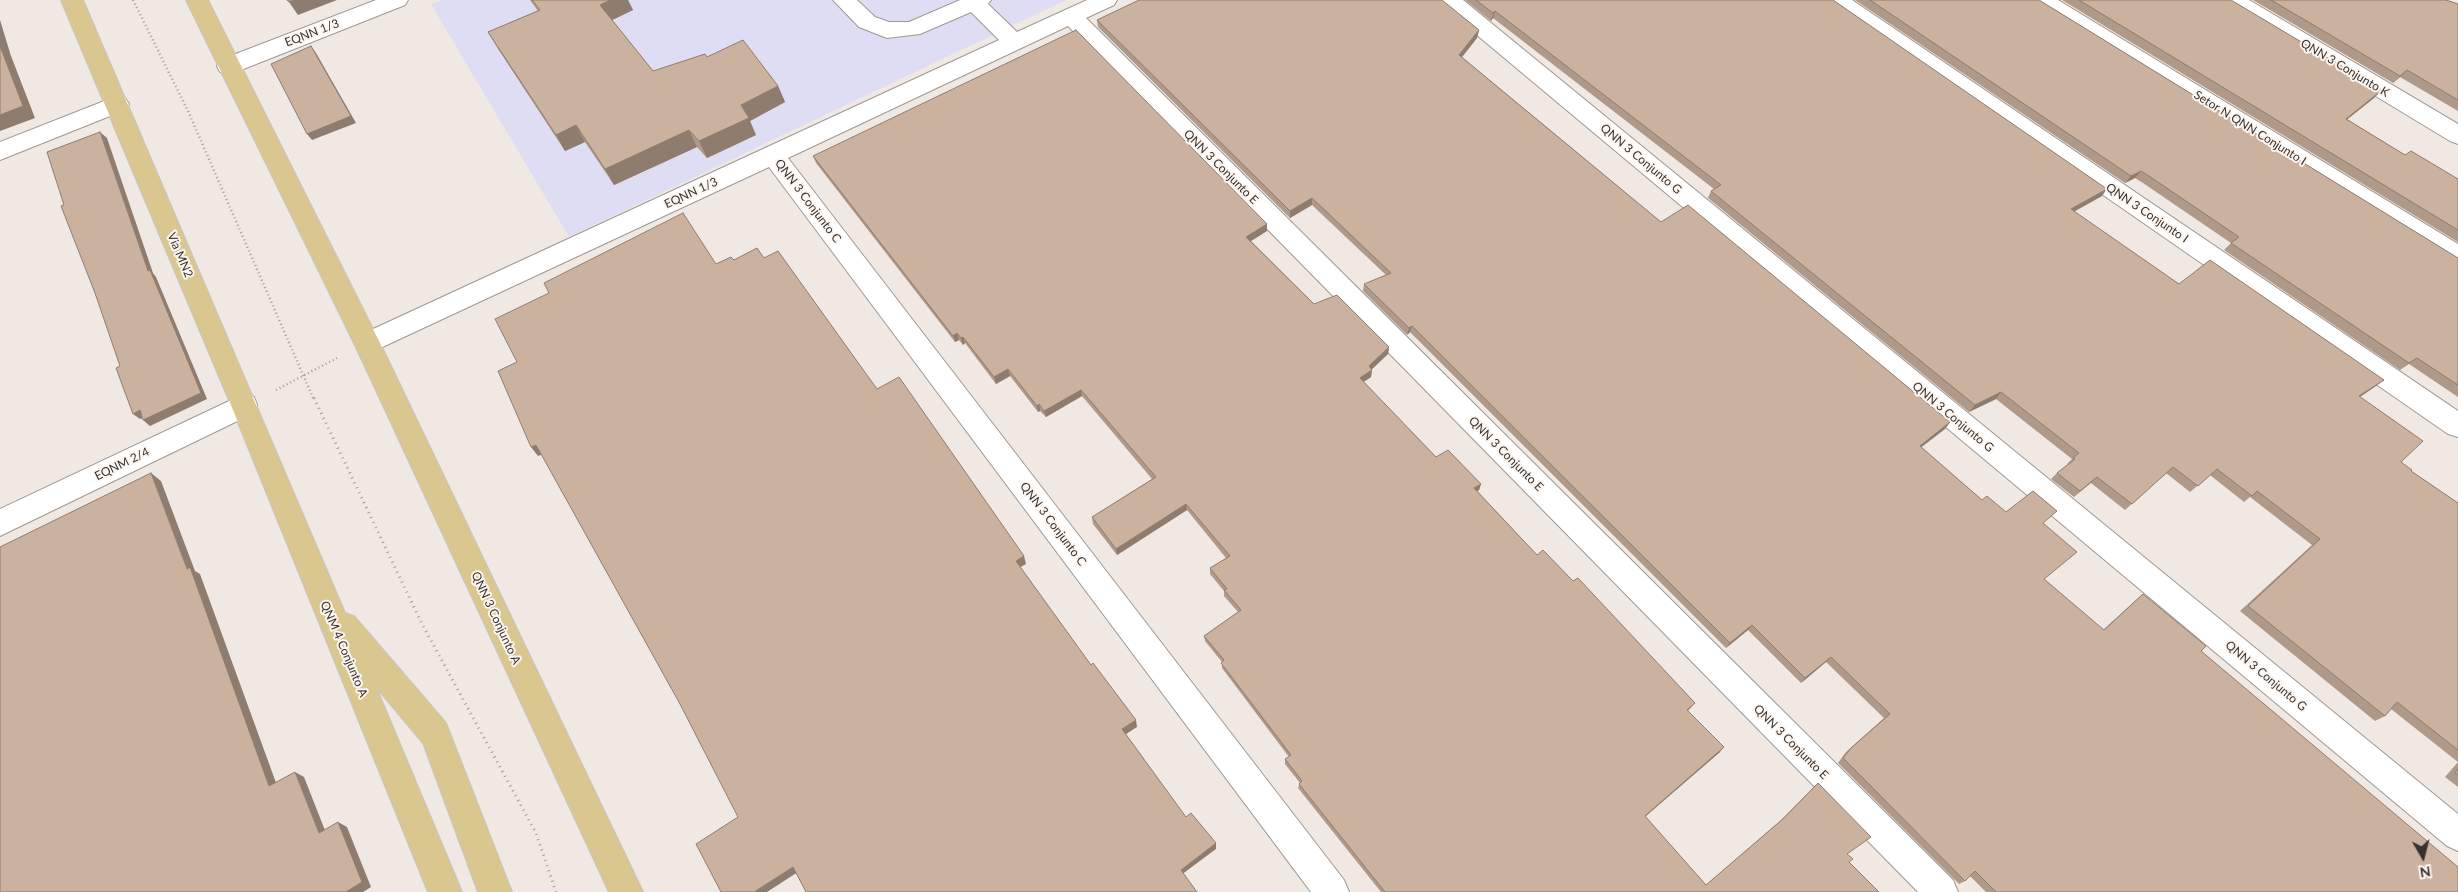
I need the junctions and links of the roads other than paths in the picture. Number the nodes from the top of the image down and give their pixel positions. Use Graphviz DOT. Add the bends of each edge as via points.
graph roads {
  1 [pos="72,0"];
  2 [pos="176,0"];
  3 [pos="197,0"];
  4 [pos="397,0"];
  5 [pos="844,0"];
  6 [pos="1106,0"];
  7 [pos="1449,0"];
  8 [pos="1837,0"];
  9 [pos="2042,0"];
  10 [pos="2233,0"];
  11 [pos="977,1"];
  12 [pos="1072,16"];
  13 [pos="1015,43"];
  14 [pos="224,57"];
  15 [pos="117,104"];
  16 [pos="2458,135"];
  17 [pos="0,151"];
  18 [pos="774,156"];
  19 [pos="2458,256"];
  20 [pos="367,343"];
  21 [pos="244,405"];
  22 [pos="2458,426"];
  23 [pos="0,523"];
  24 [pos="328,608"];
  25 [pos="2458,835"];
  26 [pos="445,892"];
  27 [pos="495,892"];
  28 [pos="626,892"];
  29 [pos="1332,892"];
  30 [pos="1941,892"];
  1 -- 15 [label="main road, Via MN2"];
  2 -- 14 [label="main road"];
  3 -- 14 [label="main road"];
  4 -- 14 [label="street, EQNN 1/3"];
  5 -- 11 [label="street" via="867,22 888,30 912,29"];
  6 -- 12 [label="street, EQNN 1/3"];
  7 -- 25 [label="street, QNN 3 Conjunto G"];
  8 -- 22 [label="street, QNN 3 Conjunto I"];
  9 -- 19 [label="street, Setor N QNN Conjunto I"];
  10 -- 16 [label="street, QNN 3 Conjunto K"];
  11 -- 13 [label="street"];
  12 -- 13 [label="street, EQNN 1/3"];
  12 -- 30 [label="street, QNN 3 Conjunto E"];
  13 -- 18 [label="street, EQNN 1/3"];
  14 -- 20 [label="main road"];
  15 -- 17 [label="street"];
  15 -- 21 [label="main road, Via MN2"];
  18 -- 20 [label="street, EQNN 1/3"];
  18 -- 29 [label="street, QNN 3 Conjunto C"];
  20 -- 28 [label="main road, QNN 3 Conjunto A"];
  21 -- 23 [label="street, EQNM 2/4"];
  21 -- 24 [label="main road, QNM 4 Conjunto A"];
  24 -- 26 [label="main road, QNM 4 Conjunto A"];
  24 -- 27 [label="main road" via="435,734"];
}
